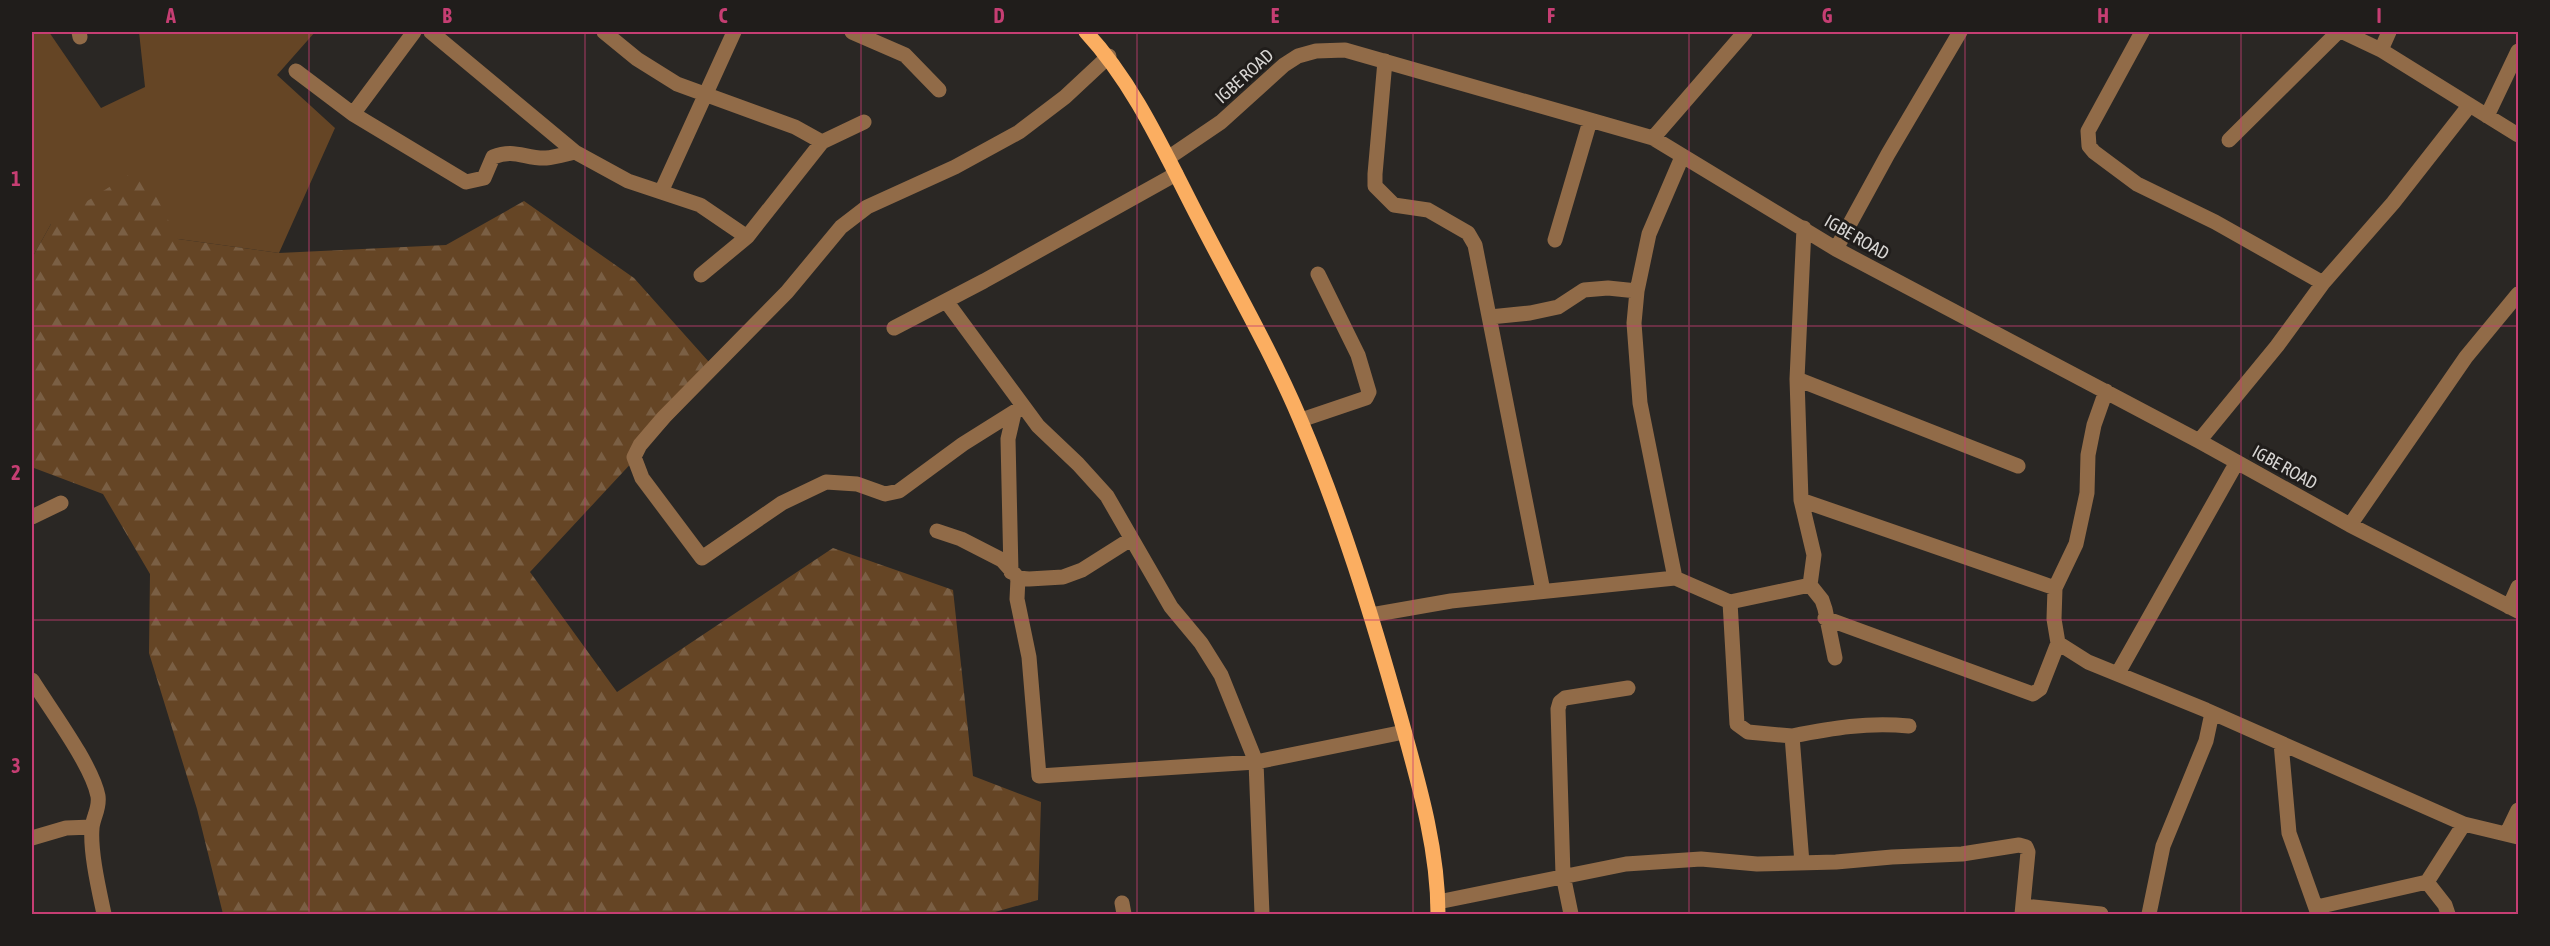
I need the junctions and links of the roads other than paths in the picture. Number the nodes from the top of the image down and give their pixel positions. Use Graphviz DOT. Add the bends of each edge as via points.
graph roads {
  1 [pos="414,32"];
  2 [pos="431,32"];
  3 [pos="604,32"];
  4 [pos="734,32"];
  5 [pos="852,32"];
  6 [pos="1086,32"];
  7 [pos="1745,32"];
  8 [pos="1960,32"];
  9 [pos="2142,32"];
  10 [pos="2338,32"];
  11 [pos="2343,32"];
  12 [pos="2389,32"];
  13 [pos="2381,50"];
  14 [pos="2518,51"];
  15 [pos="1109,56"];
  16 [pos="1385,61"];
  17 [pos="296,71"];
  18 [pos="939,90"];
  19 [pos="705,96"];
  20 [pos="2469,106"];
  21 [pos="353,114"];
  22 [pos="2487,116"];
  23 [pos="1590,121"];
  24 [pos="864,122"];
  25 [pos="2518,135"];
  26 [pos="1653,138"];
  27 [pos="2229,140"];
  28 [pos="822,142"];
  29 [pos="575,152"];
  30 [pos="1682,157"];
  31 [pos="1168,158"];
  32 [pos="1176,174"];
  33 [pos="660,192"];
  34 [pos="1804,228"];
  35 [pos="747,237"];
  36 [pos="1555,240"];
  37 [pos="1836,249"];
  38 [pos="1318,274"];
  39 [pos="701,275"];
  40 [pos="2323,283"];
  41 [pos="1637,291"];
  42 [pos="946,301"];
  43 [pos="2516,302"];
  44 [pos="1490,317"];
  45 [pos="894,328"];
  46 [pos="1797,379"];
  47 [pos="2106,392"];
  48 [pos="1018,410"];
  49 [pos="1300,420"];
  50 [pos="2199,441"];
  51 [pos="2237,462"];
  52 [pos="2018,466"];
  53 [pos="1801,500"];
  54 [pos="61,503"];
  55 [pos="32,517"];
  56 [pos="2350,525"];
  57 [pos="937,531"];
  58 [pos="1131,539"];
  59 [pos="1014,575"];
  60 [pos="1675,578"];
  61 [pos="1810,585"];
  62 [pos="2518,587"];
  63 [pos="2055,588"];
  64 [pos="1543,591"];
  65 [pos="1730,602"];
  66 [pos="2514,609"];
  67 [pos="1371,615"];
  68 [pos="1825,618"];
  69 [pos="2058,643"];
  70 [pos="1835,658"];
  71 [pos="2118,674"];
  72 [pos="32,680"];
  73 [pos="1628,688"];
  74 [pos="2212,713"];
  75 [pos="1909,726"];
  76 [pos="1404,732"];
  77 [pos="1792,736"];
  78 [pos="2281,743"];
  79 [pos="1256,762"];
  80 [pos="2518,810"];
  81 [pos="2464,824"];
  82 [pos="92,827"];
  83 [pos="2513,835"];
  84 [pos="32,838"];
  85 [pos="1802,863"];
  86 [pos="1563,875"];
  87 [pos="2427,882"];
  88 [pos="1438,908"];
  89 [pos="2023,910"];
  90 [pos="2318,911"];
  91 [pos="104,915"];
  92 [pos="1262,915"];
  93 [pos="1571,915"];
  94 [pos="2101,915"];
  95 [pos="2149,915"];
  96 [pos="2448,915"];
  1 -- 21 [label="street"];
  2 -- 29 [label="street"];
  3 -- 19 [label="street" via="654,71"];
  4 -- 19 [label="street"];
  5 -- 18 [label="street" via="905,55"];
  6 -- 15 [label="main road"];
  7 -- 26 [label="street"];
  8 -- 37 [label="street"];
  9 -- 40 [label="street" via="2088,131 2089,146 2137,184 2215,222"];
  10 -- 27 [label="street"];
  11 -- 13 [label="street"];
  12 -- 13 [label="street"];
  13 -- 20 [label="street"];
  14 -- 22 [label="street"];
  15 -- 31 [label="main road"];
  15 -- 48 [label="street" via="1019,132 955,167 867,207 841,227 787,292 664,417 634,457 642,478 702,558 782,503 826,482 857,484 894,494"];
  16 -- 23 [label="street, IGBE ROAD"];
  16 -- 31 [label="street, IGBE ROAD" via="1345,50 1298,56 1221,122"];
  16 -- 44 [label="street" via="1376,186 1394,205 1428,210 1468,233 1477,252"];
  17 -- 21 [label="street"];
  19 -- 28 [label="street" via="795,128"];
  19 -- 33 [label="street"];
  20 -- 22 [label="street"];
  20 -- 40 [label="street" via="2393,203"];
  21 -- 29 [label="street" via="465,182 483,177 493,157 502,153 548,158"];
  22 -- 25 [label="street"];
  23 -- 26 [label="street, IGBE ROAD"];
  23 -- 36 [label="street"];
  24 -- 28 [label="street"];
  26 -- 30 [label="street, IGBE ROAD"];
  28 -- 35 [label="street"];
  29 -- 33 [label="street" via="628,181"];
  30 -- 34 [label="street, IGBE ROAD"];
  30 -- 41 [label="street" via="1649,234"];
  31 -- 32 [label="main road"];
  32 -- 42 [label="street"];
  32 -- 49 [label="main road"];
  33 -- 35 [label="street" via="700,205"];
  34 -- 37 [label="street, IGBE ROAD"];
  34 -- 46 [label="street"];
  35 -- 39 [label="street"];
  37 -- 47 [label="street, IGBE ROAD"];
  38 -- 49 [label="street" via="1353,344 1369,392 1366,398"];
  40 -- 50 [label="street"];
  41 -- 44 [label="street" via="1584,290 1558,307"];
  41 -- 60 [label="street" via="1634,323 1640,403"];
  42 -- 45 [label="street"];
  42 -- 48 [label="street"];
  43 -- 56 [label="street" via="2466,357"];
  44 -- 64 [label="street"];
  46 -- 52 [label="street"];
  46 -- 53 [label="street"];
  47 -- 50 [label="street, IGBE ROAD"];
  47 -- 63 [label="street" via="2088,455 2087,493 2076,544"];
  48 -- 58 [label="street" via="1107,496"];
  48 -- 59 [label="street" via="1008,439"];
  49 -- 67 [label="main road"];
  50 -- 51 [label="street, IGBE ROAD"];
  51 -- 56 [label="street, IGBE ROAD"];
  51 -- 71 [label="street"];
  53 -- 61 [label="street" via="1814,555"];
  53 -- 63 [label="street"];
  54 -- 55 [label="street"];
  56 -- 66 [label="street, IGBE ROAD"];
  57 -- 59 [label="street" via="1002,561"];
  58 -- 59 [label="street" via="1082,570 1063,577 1029,579"];
  58 -- 79 [label="street" via="1170,607 1216,665"];
  59 -- 79 [label="street" via="1029,657 1040,776"];
  60 -- 64 [label="street"];
  60 -- 65 [label="street"];
  61 -- 65 [label="street"];
  61 -- 68 [label="street" via="1822,600"];
  62 -- 66 [label="street"];
  63 -- 69 [label="street"];
  64 -- 67 [label="street"];
  65 -- 77 [label="street" via="1737,724 1748,732"];
  67 -- 76 [label="main road"];
  68 -- 69 [label="street" via="2033,694 2040,689"];
  68 -- 70 [label="street"];
  69 -- 71 [label="street" via="2088,663"];
  71 -- 74 [label="street"];
  72 -- 82 [label="street" via="93,778 98,799"];
  73 -- 86 [label="street" via="1564,698 1560,702"];
  74 -- 78 [label="street"];
  74 -- 95 [label="street" via="2206,741 2163,846"];
  75 -- 77 [label="street" via="1876,723"];
  76 -- 79 [label="street"];
  76 -- 88 [label="main road" via="1434,852"];
  77 -- 85 [label="street"];
  78 -- 81 [label="street"];
  78 -- 90 [label="street" via="2289,834"];
  79 -- 92 [label="street"];
  80 -- 83 [label="street"];
  81 -- 83 [label="street"];
  81 -- 87 [label="street"];
  82 -- 84 [label="street" via="66,828"];
  82 -- 91 [label="street"];
  85 -- 86 [label="street" via="1701,860 1626,864"];
  85 -- 89 [label="street" via="1962,854 2019,845 2028,852"];
  86 -- 88 [label="street"];
  86 -- 93 [label="street"];
  87 -- 90 [label="street"];
  87 -- 96 [label="street"];
  89 -- 94 [label="street"];
}
